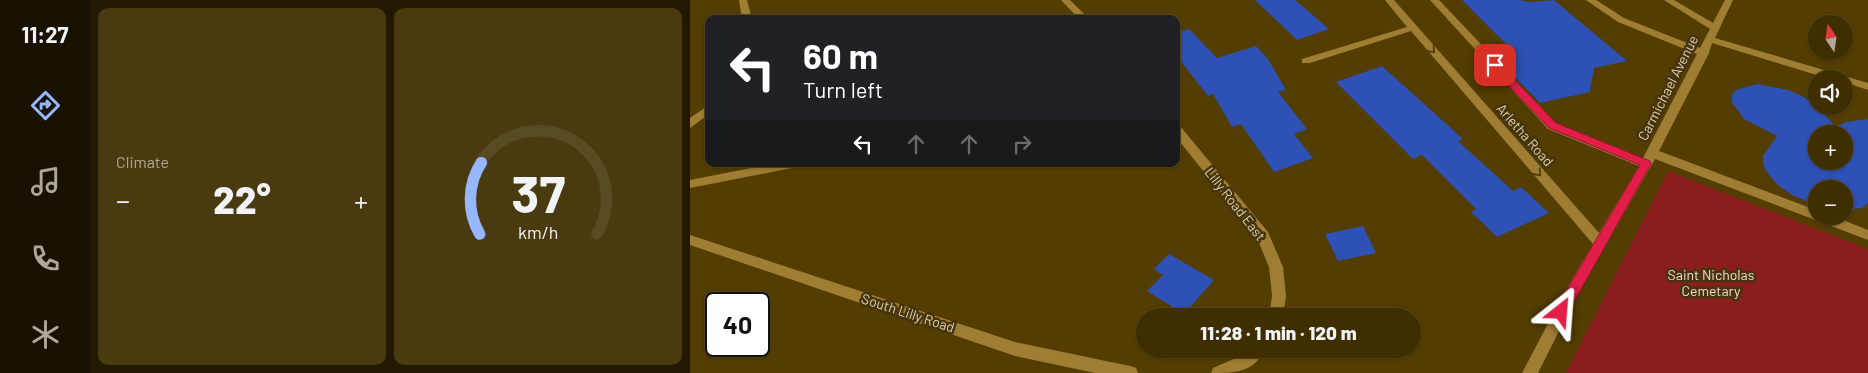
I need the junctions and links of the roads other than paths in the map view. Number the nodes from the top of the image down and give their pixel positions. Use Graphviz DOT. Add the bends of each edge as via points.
graph roads {
  1 [pos="743,0"];
  2 [pos="1064,0"];
  3 [pos="1389,0"];
  4 [pos="1434,0"];
  5 [pos="1590,0"];
  6 [pos="1668,0"];
  7 [pos="1730,0"];
  8 [pos="746,15"];
  9 [pos="1080,15"];
  10 [pos="1412,28"];
  11 [pos="1713,34"];
  12 [pos="1704,54"];
  13 [pos="1306,61"];
  14 [pos="1817,70"];
  15 [pos="1853,82"];
  16 [pos="1868,87"];
  17 [pos="705,111"];
  18 [pos="690,124"];
  19 [pos="1180,134"];
  20 [pos="1649,158"];
  21 [pos="777,167"];
  22 [pos="690,184"];
  23 [pos="1808,213"];
  24 [pos="1842,225"];
  25 [pos="1868,235"];
  26 [pos="690,240"];
  27 [pos="1600,243"];
  28 [pos="1277,308"];
  29 [pos="1247,358"];
  30 [pos="1130,373"];
  31 [pos="1219,373"];
  32 [pos="1530,373"];
  1 -- 8 [label="street"];
  2 -- 9 [label="street"];
  3 -- 10 [label="street, Arletha Road"];
  4 -- 20 [label="street" via="1552,126"];
  5 -- 12 [label="street" via="1621,20"];
  6 -- 11 [label="street"];
  7 -- 11 [label="street, Carmichael Avenue"];
  10 -- 13 [label="street"];
  10 -- 27 [label="street, Arletha Road, one-way"];
  11 -- 12 [label="street, Carmichael Avenue"];
  11 -- 14 [label="street"];
  12 -- 20 [label="street, Carmichael Avenue"];
  15 -- 16 [label="street"];
  17 -- 18 [label="street"];
  19 -- 28 [label="street, Lilly Road East" via="1263,236 1276,267"];
  20 -- 23 [label="street"];
  20 -- 27 [label="street, Carmichael Avenue"];
  21 -- 22 [label="street"];
  24 -- 25 [label="street"];
  26 -- 30 [label="street, South Lilly Road" via="1015,349"];
  27 -- 32 [label="street, Carmichael Avenue" via="1568,297"];
  29 -- 31 [label="street"];
}
